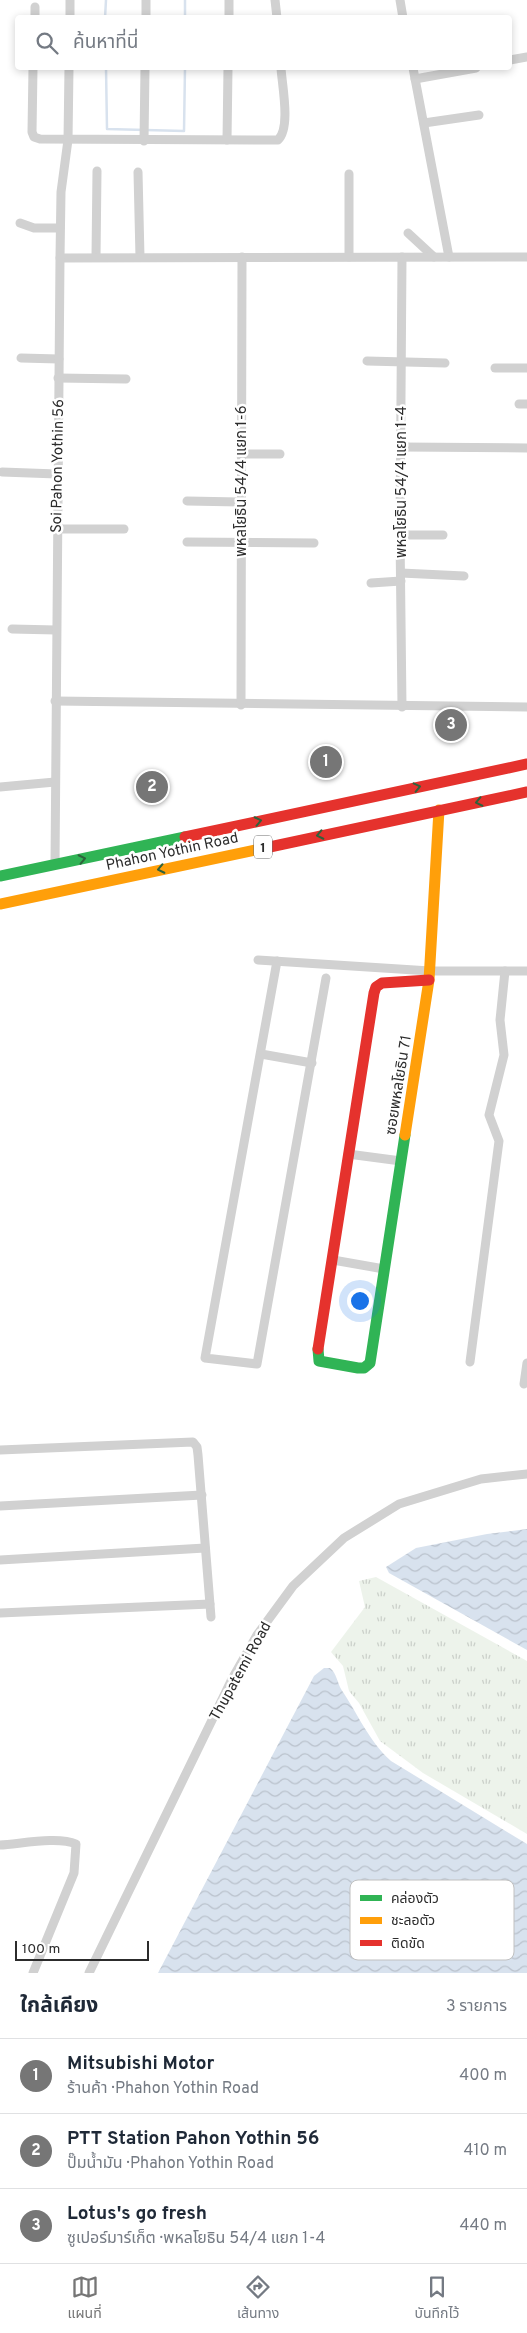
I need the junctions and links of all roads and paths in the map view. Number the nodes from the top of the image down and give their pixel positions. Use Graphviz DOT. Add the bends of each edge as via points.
graph roads {
  1 [pos="70,0"];
  2 [pos="146,0"];
  3 [pos="229,0"];
  4 [pos="275,0"];
  5 [pos="400,0"];
  6 [pos="35,7"];
  7 [pos="35,15"];
  8 [pos="70,15"];
  9 [pos="146,15"];
  10 [pos="229,15"];
  11 [pos="277,15"];
  12 [pos="402,15"];
  13 [pos="527,57"];
  14 [pos="512,60"];
  15 [pos="33,70"];
  16 [pos="69,70"];
  17 [pos="145,70"];
  18 [pos="228,70"];
  19 [pos="281,70"];
  20 [pos="413,70"];
  21 [pos="465,70"];
  22 [pos="415,79"];
  23 [pos="479,115"];
  24 [pos="424,123"];
  25 [pos="145,133"];
  26 [pos="68,140"];
  27 [pos="227,140"];
  28 [pos="96,171"];
  29 [pos="138,172"];
  30 [pos="349,174"];
  31 [pos="20,223"];
  32 [pos="60,228"];
  33 [pos="408,233"];
  34 [pos="527,256"];
  35 [pos="96,257"];
  36 [pos="140,257"];
  37 [pos="242,257"];
  38 [pos="349,257"];
  39 [pos="402,257"];
  40 [pos="434,257"];
  41 [pos="449,257"];
  42 [pos="60,258"];
  43 [pos="21,358"];
  44 [pos="59,359"];
  45 [pos="367,361"];
  46 [pos="401,361"];
  47 [pos="445,363"];
  48 [pos="495,368"];
  49 [pos="527,368"];
  50 [pos="58,378"];
  51 [pos="126,379"];
  52 [pos="401,447"];
  53 [pos="527,448"];
  54 [pos="240,454"];
  55 [pos="280,454"];
  56 [pos="2,472"];
  57 [pos="57,474"];
  58 [pos="187,501"];
  59 [pos="240,502"];
  60 [pos="57,529"];
  61 [pos="124,529"];
  62 [pos="400,535"];
  63 [pos="443,535"];
  64 [pos="187,542"];
  65 [pos="242,543"];
  66 [pos="314,543"];
  67 [pos="464,576"];
  68 [pos="401,577"];
  69 [pos="371,583"];
  70 [pos="12,629"];
  71 [pos="56,630"];
  72 [pos="55,701"];
  73 [pos="241,705"];
  74 [pos="402,707"];
  75 [pos="527,707"];
  76 [pos="527,764"];
  77 [pos="55,782"];
  78 [pos="0,787"];
  79 [pos="527,792"];
  80 [pos="439,810"];
  81 [pos="55,864"];
  82 [pos="25,871"];
  83 [pos="0,876"];
  84 [pos="35,896"];
  85 [pos="0,904"];
  86 [pos="258,960"];
  87 [pos="277,961"];
  88 [pos="505,971"];
  89 [pos="527,971"];
  90 [pos="429,975"];
  91 [pos="326,978"];
  92 [pos="261,1054"];
  93 [pos="312,1063"];
  94 [pos="348,1154"];
  95 [pos="401,1161"];
  96 [pos="333,1260"];
  97 [pos="384,1268"];
  98 [pos="470,1362"];
  99 [pos="527,1363"];
  100 [pos="524,1384"];
  101 [pos="0,1450"];
  102 [pos="527,1474"];
  103 [pos="202,1495"];
  104 [pos="0,1506"];
  105 [pos="205,1548"];
  106 [pos="0,1560"];
  107 [pos="210,1604"];
  108 [pos="0,1614"];
  109 [pos="211,1618"];
  110 [pos="0,1846"];
  111 [pos="33,1973"];
  112 [pos="89,1973"];
  1 -- 8 [label="street"];
  2 -- 9 [label="street"];
  3 -- 10 [label="street"];
  4 -- 11 [label="street"];
  5 -- 12 [label="street"];
  6 -- 7 [label="street"];
  13 -- 14 [label="street"];
  15 -- 26 [label="street" via="33,135 40,139"];
  16 -- 26 [label="street, Soi Pahon Yothin 56"];
  17 -- 25 [label="street"];
  18 -- 27 [label="street"];
  19 -- 27 [label="street" via="285,121 278,140"];
  20 -- 22 [label="street"];
  21 -- 22 [label="street"];
  22 -- 24 [label="street"];
  23 -- 24 [label="street"];
  24 -- 41 [label="street"];
  25 -- 26 [label="street"];
  25 -- 27 [label="street"];
  26 -- 32 [label="street, Soi Pahon Yothin 56"];
  28 -- 35 [label="street"];
  29 -- 36 [label="street"];
  30 -- 38 [label="street"];
  31 -- 32 [label="street" via="34,228"];
  32 -- 42 [label="street, Soi Pahon Yothin 56"];
  33 -- 40 [label="street"];
  34 -- 41 [label="street"];
  35 -- 36 [label="street"];
  35 -- 42 [label="street"];
  36 -- 37 [label="street"];
  37 -- 38 [label="street"];
  37 -- 54 [label="street, พหลโยธิน 54/4 แยก 1-6"];
  38 -- 39 [label="street"];
  39 -- 40 [label="street"];
  39 -- 46 [label="street, พหลโยธิน 54/4 แยก 1-4"];
  40 -- 41 [label="street"];
  42 -- 44 [label="street, Soi Pahon Yothin 56"];
  43 -- 44 [label="street"];
  44 -- 50 [label="street, Soi Pahon Yothin 56"];
  45 -- 46 [label="street"];
  46 -- 47 [label="street"];
  46 -- 52 [label="street, พหลโยธิน 54/4 แยก 1-4"];
  48 -- 49 [label="street"];
  50 -- 51 [label="street"];
  50 -- 57 [label="street, Soi Pahon Yothin 56"];
  52 -- 53 [label="street"];
  52 -- 62 [label="street, พหลโยธิน 54/4 แยก 1-4"];
  54 -- 55 [label="street"];
  54 -- 59 [label="street, พหลโยธิน 54/4 แยก 1-6"];
  56 -- 57 [label="street"];
  57 -- 60 [label="street, Soi Pahon Yothin 56"];
  58 -- 59 [label="street"];
  59 -- 65 [label="street, พหลโยธิน 54/4 แยก 1-6"];
  60 -- 61 [label="street"];
  60 -- 71 [label="street, Soi Pahon Yothin 56"];
  62 -- 63 [label="street"];
  62 -- 68 [label="street, พหลโยธิน 54/4 แยก 1-4"];
  64 -- 65 [label="street"];
  65 -- 66 [label="street"];
  65 -- 73 [label="street, พหลโยธิน 54/4 แยก 1-6"];
  67 -- 68 [label="street"];
  68 -- 69 [label="street"];
  68 -- 74 [label="street, พหลโยธิน 54/4 แยก 1-4"];
  70 -- 71 [label="street"];
  71 -- 72 [label="street, Soi Pahon Yothin 56"];
  72 -- 73 [label="street"];
  72 -- 77 [label="street, Soi Pahon Yothin 56"];
  73 -- 74 [label="street"];
  74 -- 75 [label="street"];
  81 -- 76 [label="main road, Phahon Yothin Road / 1, one-way"];
  77 -- 78 [label="street"];
  77 -- 81 [label="street, Soi Pahon Yothin 56"];
  79 -- 80 [label="main road, Phahon Yothin Road / 1, one-way"];
  80 -- 84 [label="main road, Phahon Yothin Road / 1, one-way"];
  80 -- 90 [label="main road, ซอยพหลโยธิน 71"];
  81 -- 82 [label="main road, Phahon Yothin Road / 1"];
  82 -- 83 [label="main road, Phahon Yothin Road / 1"];
  82 -- 84 [label="main road" via="34,874 38,882"];
  84 -- 85 [label="main road, Phahon Yothin Road / 1"];
  86 -- 87 [label="street"];
  87 -- 90 [label="street"];
  87 -- 92 [label="street"];
  88 -- 89 [label="street"];
  88 -- 90 [label="street"];
  88 -- 98 [label="street" via="500,1020 504,1055 489,1115 499,1141"];
  90 -- 94 [label="main road" via="382,983 376,987"];
  90 -- 95 [label="main road, ซอยพหลโยธิน 71"];
  91 -- 93 [label="street"];
  92 -- 93 [label="street"];
  92 -- 93 [label="street" via="205,1358 257,1364"];
  94 -- 95 [label="street"];
  94 -- 96 [label="main road"];
  95 -- 97 [label="main road, ซอยพหลโยธิน 71"];
  96 -- 97 [label="street"];
  96 -- 97 [label="main road, ซอยพหลโยธิน 71" via="318,1359 358,1368 370,1364"];
  99 -- 100 [label="street"];
  101 -- 103 [label="street" via="193,1442 197,1447"];
  102 -- 112 [label="street, Thupatemi Road" via="481,1479 399,1504 344,1538 293,1586 257,1635 232,1679"];
  103 -- 104 [label="street"];
  103 -- 105 [label="street"];
  105 -- 106 [label="street"];
  105 -- 107 [label="street"];
  107 -- 108 [label="street"];
  107 -- 109 [label="street"];
  110 -- 111 [label="street" via="70,1841 76,1844 74,1873"];
}
